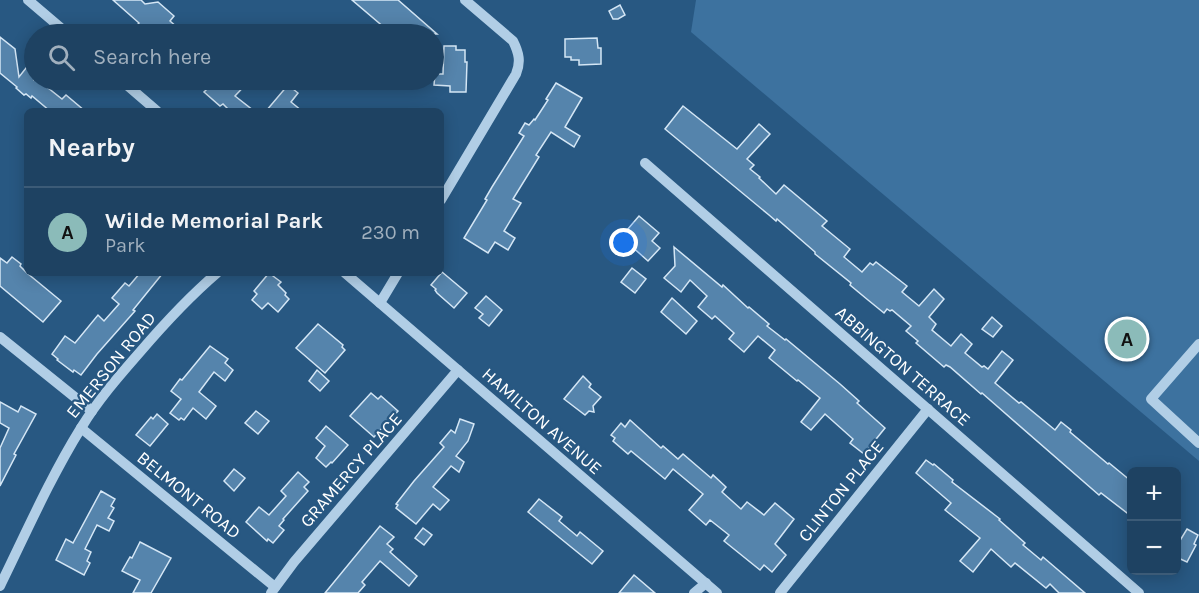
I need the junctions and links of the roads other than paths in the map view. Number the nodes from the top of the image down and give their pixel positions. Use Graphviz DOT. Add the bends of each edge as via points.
graph roads {
  1 [pos="28,0"];
  2 [pos="465,0"];
  3 [pos="57,24"];
  4 [pos="133,90"];
  5 [pos="154,108"];
  6 [pos="645,163"];
  7 [pos="444,195"];
  8 [pos="213,276"];
  9 [pos="348,276"];
  10 [pos="396,276"];
  11 [pos="380,303"];
  12 [pos="0,337"];
  13 [pos="1199,344"];
  14 [pos="458,370"];
  15 [pos="928,409"];
  16 [pos="92,411"];
  17 [pos="81,428"];
  18 [pos="1197,438"];
  19 [pos="706,583"];
  20 [pos="0,586"];
  21 [pos="273,590"];
  22 [pos="694,593"];
  23 [pos="717,593"];
  24 [pos="780,593"];
  25 [pos="1139,593"];
  1 -- 3 [label="street"];
  2 -- 7 [label="street" via="513,41 519,60 516,74"];
  4 -- 5 [label="street"];
  6 -- 15 [label="street, ABBINGTON TERRACE"];
  8 -- 16 [label="street, EMERSON ROAD" via="165,323"];
  9 -- 11 [label="street, HAMILTON AVENUE"];
  10 -- 11 [label="street"];
  11 -- 14 [label="street, HAMILTON AVENUE"];
  12 -- 16 [label="street"];
  13 -- 18 [label="street" via="1151,399"];
  14 -- 19 [label="street, HAMILTON AVENUE"];
  14 -- 21 [label="street, GRAMERCY PLACE"];
  15 -- 24 [label="street, CLINTON PLACE"];
  15 -- 25 [label="street, ABBINGTON TERRACE"];
  16 -- 17 [label="street, EMERSON ROAD"];
  17 -- 20 [label="street, EMERSON ROAD"];
  17 -- 21 [label="street, BELMONT ROAD"];
  19 -- 22 [label="street"];
  19 -- 23 [label="street, HAMILTON AVENUE"];
}
